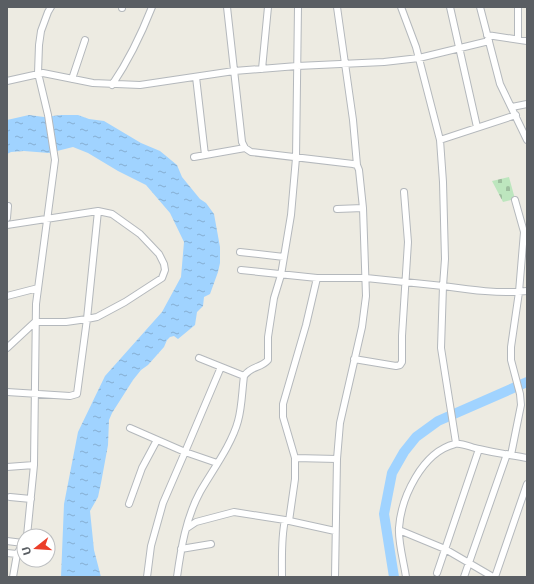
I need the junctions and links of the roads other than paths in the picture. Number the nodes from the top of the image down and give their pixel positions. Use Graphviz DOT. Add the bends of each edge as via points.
graph roads {
  1 [pos="51,7"];
  2 [pos="152,7"];
  3 [pos="227,7"];
  4 [pos="268,7"];
  5 [pos="298,7"];
  6 [pos="337,7"];
  7 [pos="402,7"];
  8 [pos="450,7"];
  9 [pos="480,7"];
  10 [pos="518,7"];
  11 [pos="487,35"];
  12 [pos="518,39"];
  13 [pos="85,40"];
  14 [pos="489,41"];
  15 [pos="527,41"];
  16 [pos="459,49"];
  17 [pos="419,58"];
  18 [pos="346,65"];
  19 [pos="297,66"];
  20 [pos="262,69"];
  21 [pos="234,71"];
  22 [pos="38,73"];
  23 [pos="196,77"];
  24 [pos="72,78"];
  25 [pos="7,81"];
  26 [pos="112,85"];
  27 [pos="527,104"];
  28 [pos="512,107"];
  29 [pos="516,115"];
  30 [pos="477,127"];
  31 [pos="440,140"];
  32 [pos="527,140"];
  33 [pos="245,148"];
  34 [pos="205,155"];
  35 [pos="194,157"];
  36 [pos="296,158"];
  37 [pos="357,166"];
  38 [pos="404,192"];
  39 [pos="515,200"];
  40 [pos="8,206"];
  41 [pos="363,208"];
  42 [pos="337,209"];
  43 [pos="98,211"];
  44 [pos="7,218"];
  45 [pos="47,218"];
  46 [pos="7,225"];
  47 [pos="526,232"];
  48 [pos="240,252"];
  49 [pos="284,257"];
  50 [pos="241,270"];
  51 [pos="281,275"];
  52 [pos="317,278"];
  53 [pos="366,278"];
  54 [pos="406,282"];
  55 [pos="443,286"];
  56 [pos="38,288"];
  57 [pos="527,291"];
  58 [pos="519,292"];
  59 [pos="7,296"];
  60 [pos="87,319"];
  61 [pos="35,322"];
  62 [pos="7,348"];
  63 [pos="199,358"];
  64 [pos="354,359"];
  65 [pos="221,367"];
  66 [pos="244,376"];
  67 [pos="7,392"];
  68 [pos="35,394"];
  69 [pos="130,428"];
  70 [pos="157,440"];
  71 [pos="456,443"];
  72 [pos="479,449"];
  73 [pos="185,452"];
  74 [pos="509,455"];
  75 [pos="295,458"];
  76 [pos="527,458"];
  77 [pos="337,459"];
  78 [pos="217,462"];
  79 [pos="34,465"];
  80 [pos="7,467"];
  81 [pos="527,484"];
  82 [pos="10,497"];
  83 [pos="31,499"];
  84 [pos="129,504"];
  85 [pos="287,520"];
  86 [pos="28,528"];
  87 [pos="185,529"];
  88 [pos="399,530"];
  89 [pos="335,531"];
  90 [pos="211,544"];
  91 [pos="180,549"];
  92 [pos="444,549"];
  93 [pos="16,560"];
  94 [pos="469,563"];
  95 [pos="437,573"];
  96 [pos="13,577"];
  97 [pos="147,577"];
  98 [pos="177,577"];
  99 [pos="282,577"];
  100 [pos="335,577"];
  101 [pos="406,577"];
  102 [pos="464,577"];
  103 [pos="494,577"];
  1 -- 22 [label="street" via="38,45"];
  2 -- 26 [label="street" via="139,39"];
  3 -- 21 [label="street"];
  4 -- 20 [label="street"];
  5 -- 19 [label="street"];
  6 -- 18 [label="street"];
  7 -- 17 [label="street"];
  8 -- 16 [label="street"];
  9 -- 11 [label="street"];
  10 -- 12 [label="street"];
  11 -- 12 [label="street"];
  11 -- 14 [label="street"];
  12 -- 15 [label="street"];
  13 -- 24 [label="street"];
  14 -- 16 [label="street"];
  14 -- 28 [label="street" via="500,84"];
  16 -- 17 [label="street"];
  16 -- 30 [label="street"];
  17 -- 18 [label="street"];
  17 -- 31 [label="street"];
  18 -- 19 [label="street"];
  18 -- 37 [label="street"];
  19 -- 20 [label="street"];
  19 -- 36 [label="street"];
  20 -- 21 [label="street"];
  21 -- 23 [label="street"];
  21 -- 33 [label="street" via="242,142"];
  22 -- 24 [label="street"];
  22 -- 25 [label="street"];
  22 -- 45 [label="street" via="55,154"];
  23 -- 26 [label="street" via="140,85"];
  23 -- 34 [label="street"];
  24 -- 26 [label="street"];
  27 -- 28 [label="street"];
  28 -- 29 [label="street"];
  29 -- 30 [label="street"];
  29 -- 32 [label="street"];
  30 -- 31 [label="street"];
  31 -- 55 [label="street" via="445,259"];
  33 -- 34 [label="street"];
  33 -- 36 [label="street" via="251,152"];
  34 -- 35 [label="street"];
  36 -- 37 [label="street"];
  36 -- 49 [label="street" via="291,216"];
  37 -- 41 [label="street"];
  38 -- 54 [label="street" via="408,242"];
  39 -- 47 [label="street"];
  40 -- 44 [label="street"];
  41 -- 42 [label="street"];
  41 -- 53 [label="street"];
  43 -- 45 [label="street"];
  43 -- 60 [label="street"];
  43 -- 60 [label="street" via="112,214 140,234 159,254 165,270 162,278 125,302 97,317"];
  45 -- 46 [label="street"];
  45 -- 56 [label="street"];
  47 -- 58 [label="street"];
  48 -- 49 [label="street"];
  49 -- 51 [label="street"];
  50 -- 51 [label="street"];
  51 -- 52 [label="street"];
  51 -- 66 [label="street" via="274,298 268,337 268,360 248,370"];
  52 -- 53 [label="street"];
  52 -- 75 [label="street" via="283,404 283,417"];
  53 -- 54 [label="street"];
  53 -- 64 [label="street" via="362,327"];
  54 -- 55 [label="street"];
  54 -- 64 [label="street" via="400,365"];
  55 -- 58 [label="street"];
  55 -- 71 [label="street" via="441,348"];
  56 -- 59 [label="street"];
  56 -- 61 [label="street"];
  57 -- 58 [label="street"];
  58 -- 74 [label="street" via="511,360 521,405"];
  60 -- 61 [label="street"];
  60 -- 68 [label="street" via="77,394"];
  61 -- 62 [label="street"];
  61 -- 68 [label="street"];
  63 -- 65 [label="street"];
  64 -- 77 [label="street" via="340,423"];
  65 -- 66 [label="street"];
  65 -- 73 [label="street"];
  66 -- 78 [label="street" via="238,421"];
  67 -- 68 [label="street"];
  68 -- 79 [label="street"];
  69 -- 70 [label="street"];
  70 -- 73 [label="street"];
  70 -- 84 [label="street" via="142,468"];
  71 -- 72 [label="street"];
  71 -- 88 [label="street" via="437,452 424,464 411,486 401,512"];
  72 -- 74 [label="street"];
  72 -- 92 [label="street"];
  73 -- 78 [label="street"];
  73 -- 97 [label="street" via="163,503 151,546"];
  74 -- 76 [label="street"];
  74 -- 94 [label="street"];
  75 -- 77 [label="street"];
  75 -- 85 [label="street" via="295,479"];
  77 -- 89 [label="street"];
  78 -- 87 [label="street" via="199,494"];
  79 -- 80 [label="street"];
  79 -- 83 [label="street"];
  81 -- 103 [label="street"];
  82 -- 83 [label="street"];
  83 -- 86 [label="street"];
  85 -- 87 [label="street" via="234,512 196,522"];
  85 -- 89 [label="street"];
  85 -- 99 [label="street" via="283,528"];
  87 -- 91 [label="street"];
  88 -- 92 [label="street"];
  88 -- 101 [label="street"];
  89 -- 100 [label="street"];
  90 -- 91 [label="street"];
  91 -- 98 [label="street"];
  92 -- 94 [label="street"];
  92 -- 95 [label="street"];
  93 -- 96 [label="street"];
  94 -- 102 [label="street"];
  94 -- 103 [label="street"];
}
